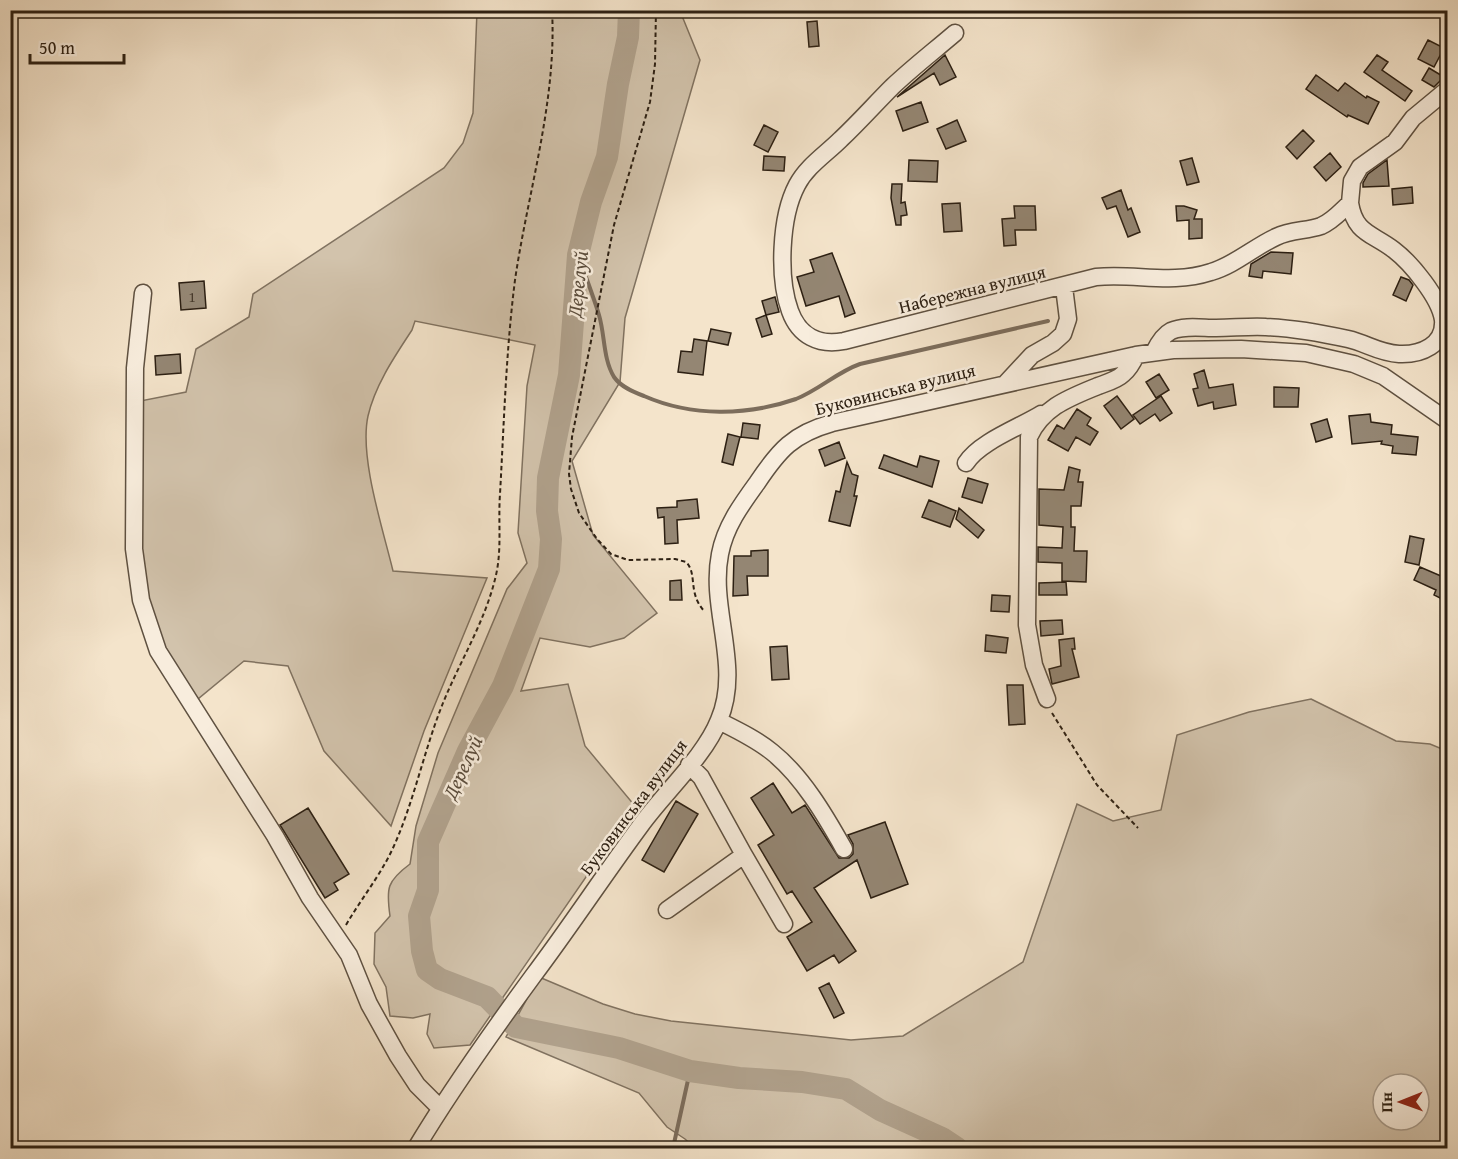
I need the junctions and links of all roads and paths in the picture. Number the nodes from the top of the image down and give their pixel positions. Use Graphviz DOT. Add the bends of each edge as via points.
graph roads {
  1 [pos="552,10"];
  2 [pos="656,10"];
  3 [pos="955,33"];
  4 [pos="1448,89"];
  5 [pos="1350,203"];
  6 [pos="1064,286"];
  7 [pos="143,293"];
  8 [pos="1154,352"];
  9 [pos="1136,355"];
  10 [pos="1006,383"];
  11 [pos="1050,409"];
  12 [pos="1448,421"];
  13 [pos="966,463"];
  14 [pos="722,623"];
  15 [pos="1047,699"];
  16 [pos="719,721"];
  17 [pos="689,765"];
  18 [pos="1138,828"];
  19 [pos="844,849"];
  20 [pos="744,855"];
  21 [pos="667,910"];
  22 [pos="784,924"];
  23 [pos="338,938"];
  24 [pos="440,1107"];
  25 [pos="416,1149"];
  1 -- 23 [label="path" via="550,80 509,325 496,575 443,704 393,846 374,884"];
  2 -- 14 [label="path" via="656,64 650,102 614,225 572,437 569,474 579,513 603,547 621,559 686,562 692,571 697,602"];
  3 -- 6 [label="street, Набережна вулиця" via="900,79 798,182 787,213 783,257 784,290 793,318 809,337 839,342"];
  4 -- 5 [label="street" via="1429,102 1395,142 1360,167 1352,181"];
  5 -- 6 [label="street, Набережна вулиця" via="1323,225 1276,237 1210,273 1169,279 1100,277"];
  5 -- 8 [label="street" via="1362,230 1396,252 1436,299 1443,327 1430,347 1395,354 1348,339 1293,329 1193,328 1168,333"];
  6 -- 10 [label="street" via="1068,319 1064,334 1032,355"];
  7 -- 23 [label="street" via="136,350 134,549 141,600 158,651"];
  8 -- 9 [label="street, Буковинська вулиця"];
  8 -- 12 [label="street, Буковинська вулиця" via="1241,349 1338,360 1376,372"];
  9 -- 10 [label="street, Буковинська вулиця"];
  9 -- 11 [label="street" via="1120,377"];
  10 -- 14 [label="street, Буковинська вулиця" via="832,423 805,432 787,444 740,506 724,537 718,571"];
  11 -- 13 [label="street" via="981,448"];
  11 -- 15 [label="street" via="1034,428 1028,448 1027,625 1034,665"];
  14 -- 16 [label="street, Буковинська вулиця" via="727,672"];
  15 -- 18 [label="path" via="1058,724 1097,785"];
  16 -- 17 [label="street, Буковинська вулиця"];
  16 -- 19 [label="street" via="766,747 788,767"];
  17 -- 20 [label="street" via="701,777"];
  17 -- 24 [label="street, Буковинська вулиця" via="642,823"];
  20 -- 21 [label="street"];
  20 -- 22 [label="street"];
  23 -- 24 [label="street" via="398,1056 417,1085"];
  24 -- 25 [label="street, Буковинська вулиця"];
}
